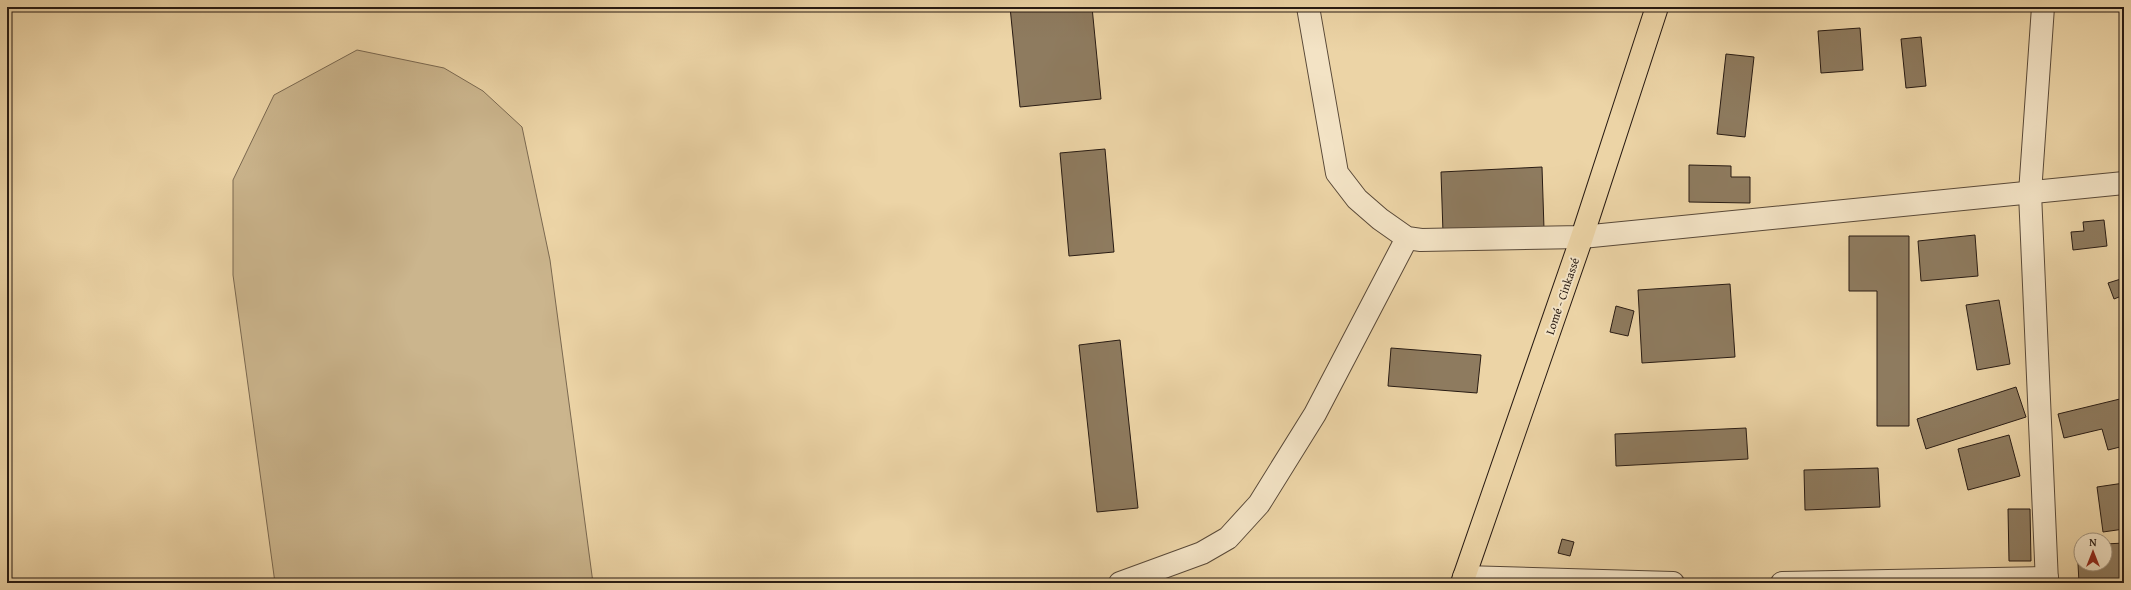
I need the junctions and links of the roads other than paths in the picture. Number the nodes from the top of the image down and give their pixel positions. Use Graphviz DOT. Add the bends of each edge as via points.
graph roads {
  1 [pos="1308,7"];
  2 [pos="1657,7"];
  3 [pos="2043,7"];
  4 [pos="2124,183"];
  5 [pos="2030,193"];
  6 [pos="1582,237"];
  7 [pos="1407,238"];
  8 [pos="1463,580"];
  9 [pos="2047,580"];
  10 [pos="1120,583"];
  11 [pos="1673,583"];
  12 [pos="1782,583"];
  1 -- 7 [label="street" via="1337,173 1357,199"];
  2 -- 6 [label="highway, Lomé - Cinkassé"];
  3 -- 5 [label="street"];
  4 -- 5 [label="street"];
  5 -- 6 [label="street"];
  5 -- 9 [label="street"];
  6 -- 7 [label="street" via="1421,240"];
  6 -- 8 [label="highway, Lomé - Cinkassé"];
  7 -- 10 [label="street" via="1315,414 1259,504 1228,538 1202,553"];
  8 -- 11 [label="street"];
  9 -- 12 [label="street"];
}
